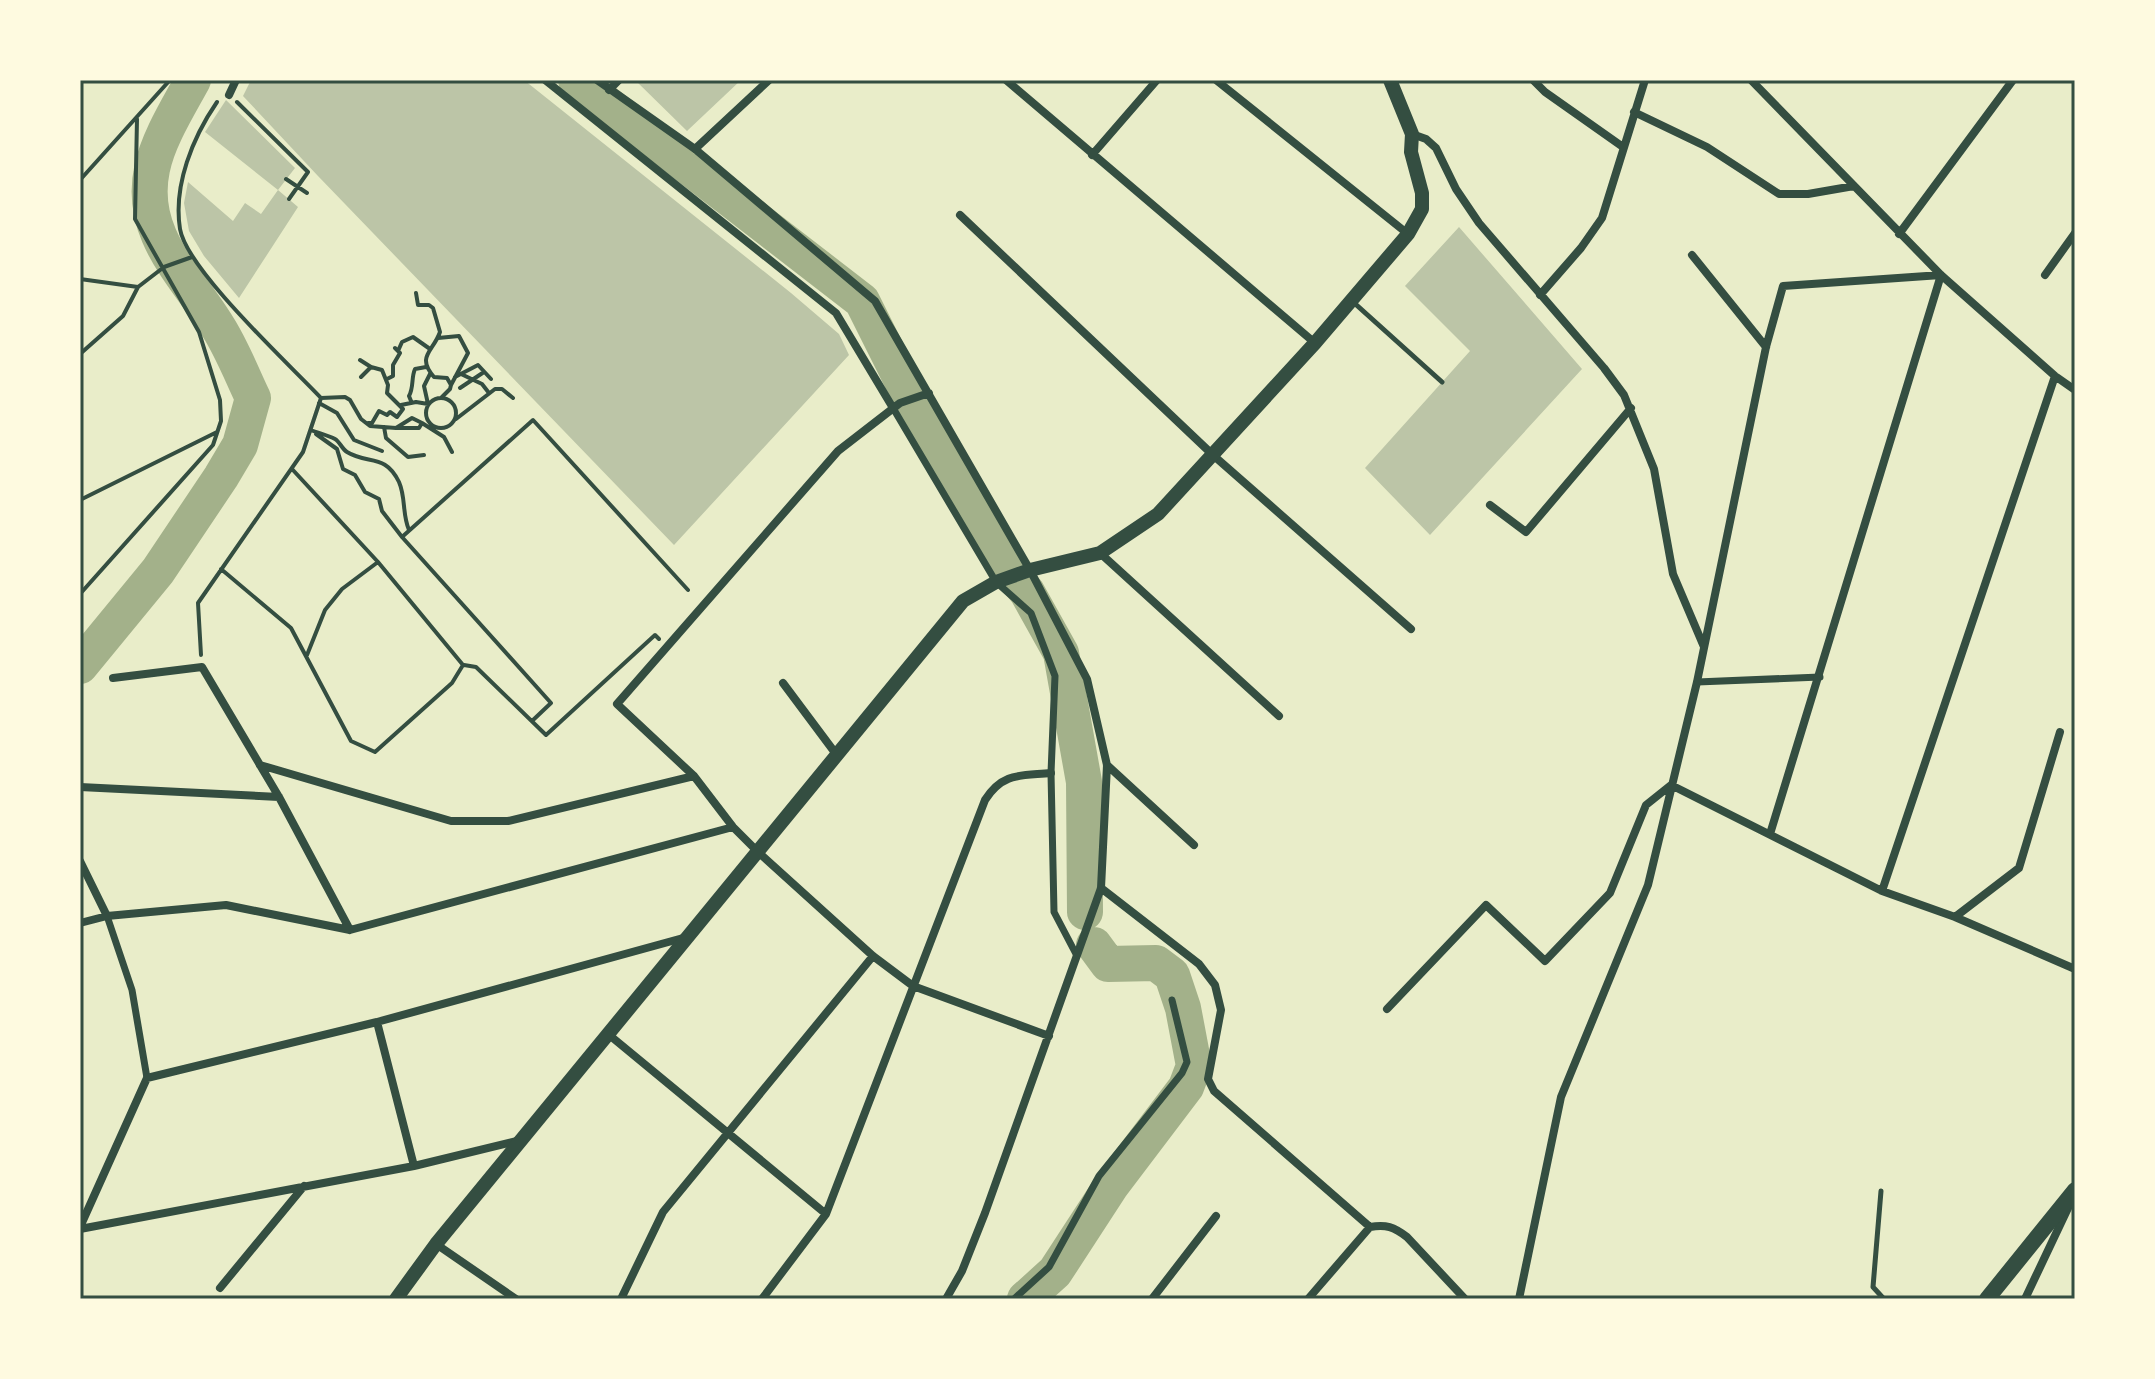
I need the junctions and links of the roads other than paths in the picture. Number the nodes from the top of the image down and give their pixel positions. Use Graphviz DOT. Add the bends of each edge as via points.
graph roads {
  1 [pos="236,80"];
  2 [pos="545,80"];
  3 [pos="597,80"];
  4 [pos="619,80"];
  5 [pos="769,80"];
  6 [pos="1006,80"];
  7 [pos="1157,80"];
  8 [pos="1216,80"];
  9 [pos="1390,80"];
  10 [pos="1533,80"];
  11 [pos="1645,80"];
  12 [pos="1751,80"];
  13 [pos="2013,80"];
  14 [pos="609,90"];
  15 [pos="229,95"];
  16 [pos="1634,112"];
  17 [pos="1412,134"];
  18 [pos="1623,147"];
  19 [pos="695,149"];
  20 [pos="1092,155"];
  21 [pos="1854,186"];
  22 [pos="960,215"];
  23 [pos="2075,233"];
  24 [pos="1408,234"];
  25 [pos="1899,234"];
  26 [pos="1692,255"];
  27 [pos="1941,275"];
  28 [pos="2045,275"];
  29 [pos="1540,295"];
  30 [pos="1351,300"];
  31 [pos="1315,343"];
  32 [pos="1766,347"];
  33 [pos="2055,376"];
  34 [pos="1442,382"];
  35 [pos="2075,390"];
  36 [pos="925,394"];
  37 [pos="897,406"];
  38 [pos="1631,408"];
  39 [pos="1214,456"];
  40 [pos="1490,505"];
  41 [pos="1100,553"];
  42 [pos="1030,570"];
  43 [pos="996,582"];
  44 [pos="1411,629"];
  45 [pos="1704,647"];
  46 [pos="1820,677"];
  47 [pos="113,678"];
  48 [pos="1697,682"];
  49 [pos="783,683"];
  50 [pos="1279,716"];
  51 [pos="2060,732"];
  52 [pos="836,754"];
  53 [pos="260,765"];
  54 [pos="1107,765"];
  55 [pos="1051,773"];
  56 [pos="694,776"];
  57 [pos="1671,785"];
  58 [pos="80,787"];
  59 [pos="279,797"];
  60 [pos="733,827"];
  61 [pos="1770,834"];
  62 [pos="1194,845"];
  63 [pos="757,851"];
  64 [pos="80,861"];
  65 [pos="1101,888"];
  66 [pos="1882,891"];
  67 [pos="107,916"];
  68 [pos="1955,917"];
  69 [pos="80,923"];
  70 [pos="350,930"];
  71 [pos="687,937"];
  72 [pos="1076,954"];
  73 [pos="873,956"];
  74 [pos="2075,969"];
  75 [pos="913,986"];
  76 [pos="1172,1000"];
  77 [pos="1387,1009"];
  78 [pos="377,1022"];
  79 [pos="608,1034"];
  80 [pos="1049,1036"];
  81 [pos="147,1078"];
  82 [pos="726,1133"];
  83 [pos="521,1140"];
  84 [pos="414,1166"];
  85 [pos="304,1186"];
  86 [pos="1881,1191"];
  87 [pos="2075,1192"];
  88 [pos="826,1214"];
  89 [pos="1216,1216"];
  90 [pos="1370,1227"];
  91 [pos="80,1228"];
  92 [pos="436,1244"];
  93 [pos="220,1288"];
  94 [pos="396,1299"];
  95 [pos="516,1299"];
  96 [pos="621,1299"];
  97 [pos="762,1299"];
  98 [pos="946,1299"];
  99 [pos="1014,1299"];
  100 [pos="1152,1299"];
  101 [pos="1308,1299"];
  102 [pos="1465,1299"];
  103 [pos="1519,1299"];
  104 [pos="1884,1299"];
  105 [pos="1987,1299"];
  106 [pos="2025,1299"];
  1 -- 15 [label="street"];
  2 -- 37 [label="street" via="836,313"];
  3 -- 14 [label="street"];
  4 -- 14 [label="street"];
  5 -- 19 [label="street"];
  6 -- 20 [label="street"];
  7 -- 20 [label="street"];
  8 -- 24 [label="street"];
  9 -- 17 [label="street"];
  10 -- 18 [label="street"];
  11 -- 16 [label="street"];
  12 -- 21 [label="street"];
  13 -- 25 [label="street"];
  14 -- 19 [label="street"];
  16 -- 18 [label="street"];
  16 -- 21 [label="street" via="1707,147 1779,194"];
  17 -- 24 [label="street" via="1423,201"];
  17 -- 29 [label="street" via="1436,148 1466,205"];
  18 -- 29 [label="street" via="1602,218"];
  19 -- 36 [label="street" via="875,301"];
  20 -- 31 [label="street"];
  21 -- 25 [label="street"];
  22 -- 39 [label="street"];
  23 -- 28 [label="street"];
  24 -- 30 [label="street"];
  25 -- 27 [label="street"];
  26 -- 32 [label="street"];
  27 -- 32 [label="street" via="1783,286"];
  27 -- 33 [label="street"];
  27 -- 46 [label="street"];
  29 -- 38 [label="street" via="1611,376"];
  30 -- 31 [label="street"];
  30 -- 34 [label="lane"];
  31 -- 39 [label="street"];
  32 -- 45 [label="street"];
  33 -- 35 [label="street"];
  33 -- 66 [label="street"];
  36 -- 37 [label="street"];
  36 -- 42 [label="street"];
  37 -- 43 [label="street"];
  37 -- 56 [label="street" via="838,451 617,704"];
  38 -- 40 [label="street" via="1526,532"];
  38 -- 45 [label="street" via="1654,469 1673,574"];
  39 -- 41 [label="street" via="1158,514"];
  39 -- 44 [label="street"];
  41 -- 42 [label="street"];
  41 -- 50 [label="street"];
  42 -- 43 [label="street"];
  42 -- 54 [label="street" via="1087,679"];
  43 -- 52 [label="street" via="963,601"];
  43 -- 55 [label="street" via="1031,613 1055,676"];
  45 -- 48 [label="street"];
  46 -- 48 [label="street"];
  46 -- 61 [label="street"];
  47 -- 53 [label="street" via="202,667"];
  48 -- 57 [label="street"];
  49 -- 52 [label="street"];
  51 -- 68 [label="street" via="2019,868"];
  52 -- 63 [label="street"];
  53 -- 56 [label="street" via="451,821 508,821"];
  53 -- 59 [label="street"];
  54 -- 62 [label="street"];
  54 -- 65 [label="street"];
  55 -- 72 [label="street" via="1054,912"];
  55 -- 75 [label="street" via="1009,777 994,785"];
  56 -- 60 [label="street"];
  57 -- 61 [label="street"];
  57 -- 77 [label="street" via="1646,805 1610,893 1545,961 1486,905"];
  57 -- 103 [label="street" via="1648,885 1561,1097"];
  58 -- 59 [label="street"];
  59 -- 70 [label="street"];
  60 -- 63 [label="street"];
  60 -- 70 [label="street"];
  61 -- 66 [label="street"];
  63 -- 71 [label="street"];
  63 -- 73 [label="street"];
  64 -- 67 [label="street"];
  65 -- 72 [label="street"];
  65 -- 90 [label="street" via="1199,964 1215,985 1221,1010 1208,1079 1214,1091"];
  66 -- 68 [label="street"];
  67 -- 69 [label="street"];
  67 -- 70 [label="street" via="226,905"];
  67 -- 81 [label="street" via="132,990"];
  68 -- 74 [label="street"];
  71 -- 78 [label="street"];
  71 -- 79 [label="street"];
  72 -- 80 [label="street"];
  73 -- 75 [label="street"];
  73 -- 82 [label="street"];
  75 -- 80 [label="street"];
  75 -- 88 [label="street"];
  76 -- 99 [label="street" via="1187,1062 1182,1073 1099,1176 1049,1267"];
  78 -- 81 [label="street"];
  78 -- 84 [label="street"];
  79 -- 82 [label="street"];
  79 -- 83 [label="street"];
  80 -- 98 [label="street" via="985,1213"];
  81 -- 91 [label="street"];
  82 -- 88 [label="street"];
  82 -- 96 [label="street" via="663,1212"];
  83 -- 84 [label="street"];
  83 -- 92 [label="street"];
  84 -- 85 [label="street"];
  85 -- 91 [label="street"];
  85 -- 93 [label="street"];
  86 -- 104 [label="lane" via="1873,1287"];
  87 -- 105 [label="main road"];
  87 -- 106 [label="street"];
  88 -- 97 [label="street"];
  89 -- 100 [label="street"];
  90 -- 101 [label="street"];
  90 -- 102 [label="street" via="1396,1229"];
  92 -- 94 [label="street"];
  92 -- 95 [label="street"];
}
